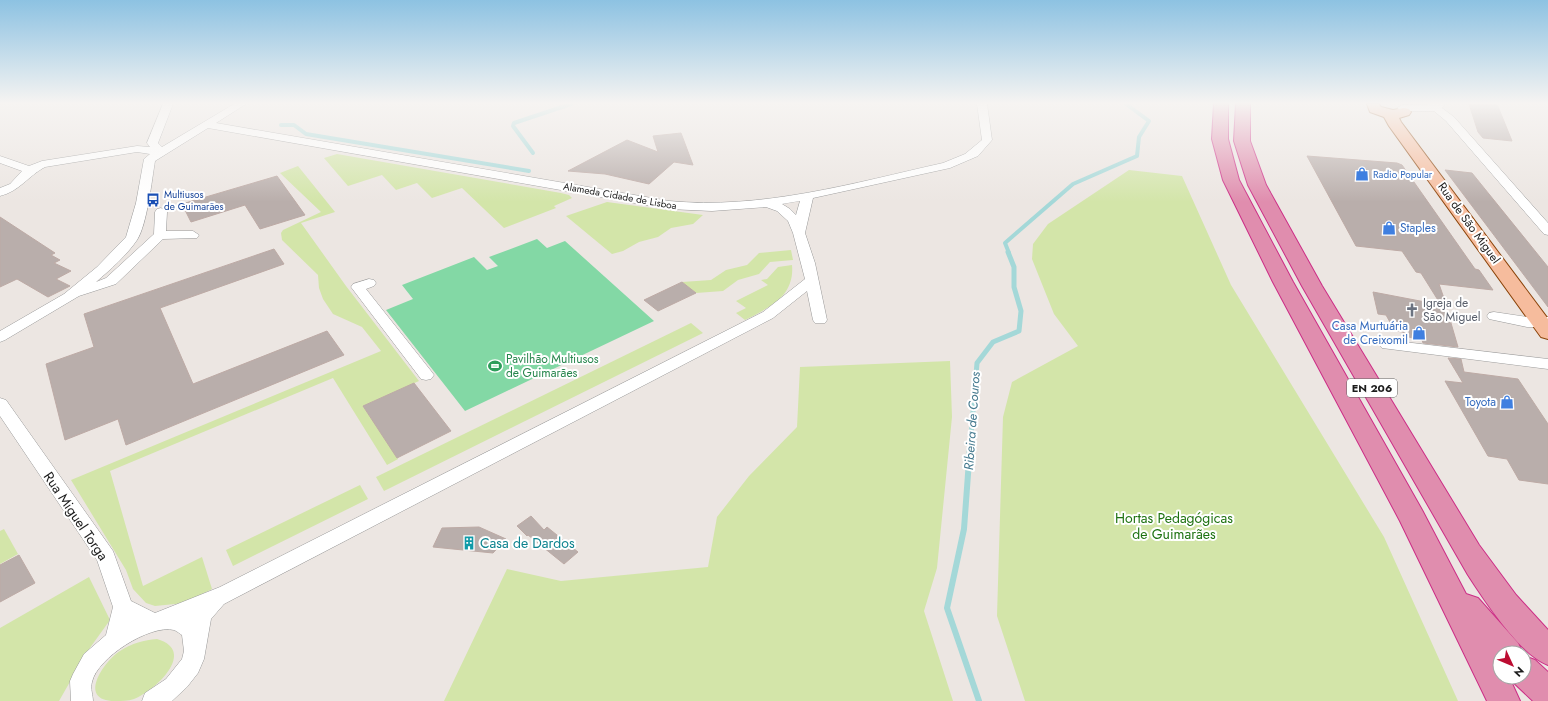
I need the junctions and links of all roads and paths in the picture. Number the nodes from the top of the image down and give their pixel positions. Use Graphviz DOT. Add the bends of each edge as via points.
graph roads {
  1 [pos="155,137"];
  2 [pos="187,137"];
  3 [pos="275,137"];
  4 [pos="987,137"];
  5 [pos="1220,137"];
  6 [pos="1242,137"];
  7 [pos="1404,137"];
  8 [pos="1465,137"];
  9 [pos="160,152"];
  10 [pos="0,159"];
  11 [pos="30,170"];
  12 [pos="0,192"];
  13 [pos="808,196"];
  14 [pos="769,204"];
  15 [pos="161,212"];
  16 [pos="1548,232"];
  17 [pos="799,233"];
  18 [pos="160,235"];
  19 [pos="192,235"];
  20 [pos="811,281"];
  21 [pos="369,283"];
  22 [pos="69,297"];
  23 [pos="1494,316"];
  24 [pos="820,320"];
  25 [pos="1545,325"];
  26 [pos="0,337"];
  27 [pos="1388,345"];
  28 [pos="1548,364"];
  29 [pos="426,375"];
  30 [pos="0,404"];
  31 [pos="1412,518"];
  32 [pos="228,593"];
  33 [pos="123,607"];
  34 [pos="158,621"];
  35 [pos="115,639"];
  36 [pos="196,642"];
  37 [pos="1500,645"];
  38 [pos="1548,651"];
  39 [pos="1532,678"];
  40 [pos="1548,693"];
  41 [pos="82,701"];
  42 [pos="153,701"];
  43 [pos="1504,701"];
  1 -- 9 [label="street" via="152,143"];
  2 -- 9 [label="street"];
  3 -- 14 [label="street, Alameda Cidade de Lisboa" via="687,208"];
  4 -- 13 [label="street, Alameda Cidade de Lisboa" via="981,150 946,166"];
  5 -- 31 [label="highway, EN 206" via="1231,180 1283,282"];
  6 -- 38 [label="highway, EN 206" via="1257,185 1312,286 1473,559 1512,614"];
  7 -- 25 [label="main road, Rua de São Miguel"];
  8 -- 16 [label="street"];
  9 -- 11 [label="street" via="137,149 42,164"];
  9 -- 22 [label="street" via="150,159 132,238 102,270"];
  10 -- 11 [label="street"];
  11 -- 12 [label="street" via="14,186"];
  13 -- 14 [label="street, Alameda Cidade de Lisboa"];
  13 -- 17 [label="street"];
  14 -- 17 [label="street" via="788,213"];
  15 -- 18 [label="street"];
  17 -- 20 [label="street"];
  18 -- 19 [label="street"];
  18 -- 22 [label="street" via="112,281"];
  20 -- 24 [label="street"];
  20 -- 32 [label="street" via="768,315"];
  21 -- 29 [label="street" via="358,287"];
  22 -- 26 [label="street"];
  23 -- 25 [label="street"];
  27 -- 28 [label="street"];
  30 -- 33 [label="street, Rua Miguel Torga" via="106,557"];
  31 -- 37 [label="highway, EN 206" via="1455,590"];
  31 -- 43 [label="highway"];
  32 -- 34 [label="street"];
  32 -- 36 [label="street" via="211,605 200,618"];
  33 -- 34 [label="street"];
  33 -- 35 [label="street"];
  34 -- 35 [label="street" via="134,628"];
  34 -- 36 [label="street" via="183,623 190,627"];
  35 -- 41 [label="street" via="98,653 86,669 80,685"];
  36 -- 42 [label="street" via="195,654 188,669 177,683"];
  39 -- 40 [label="highway"];
}
